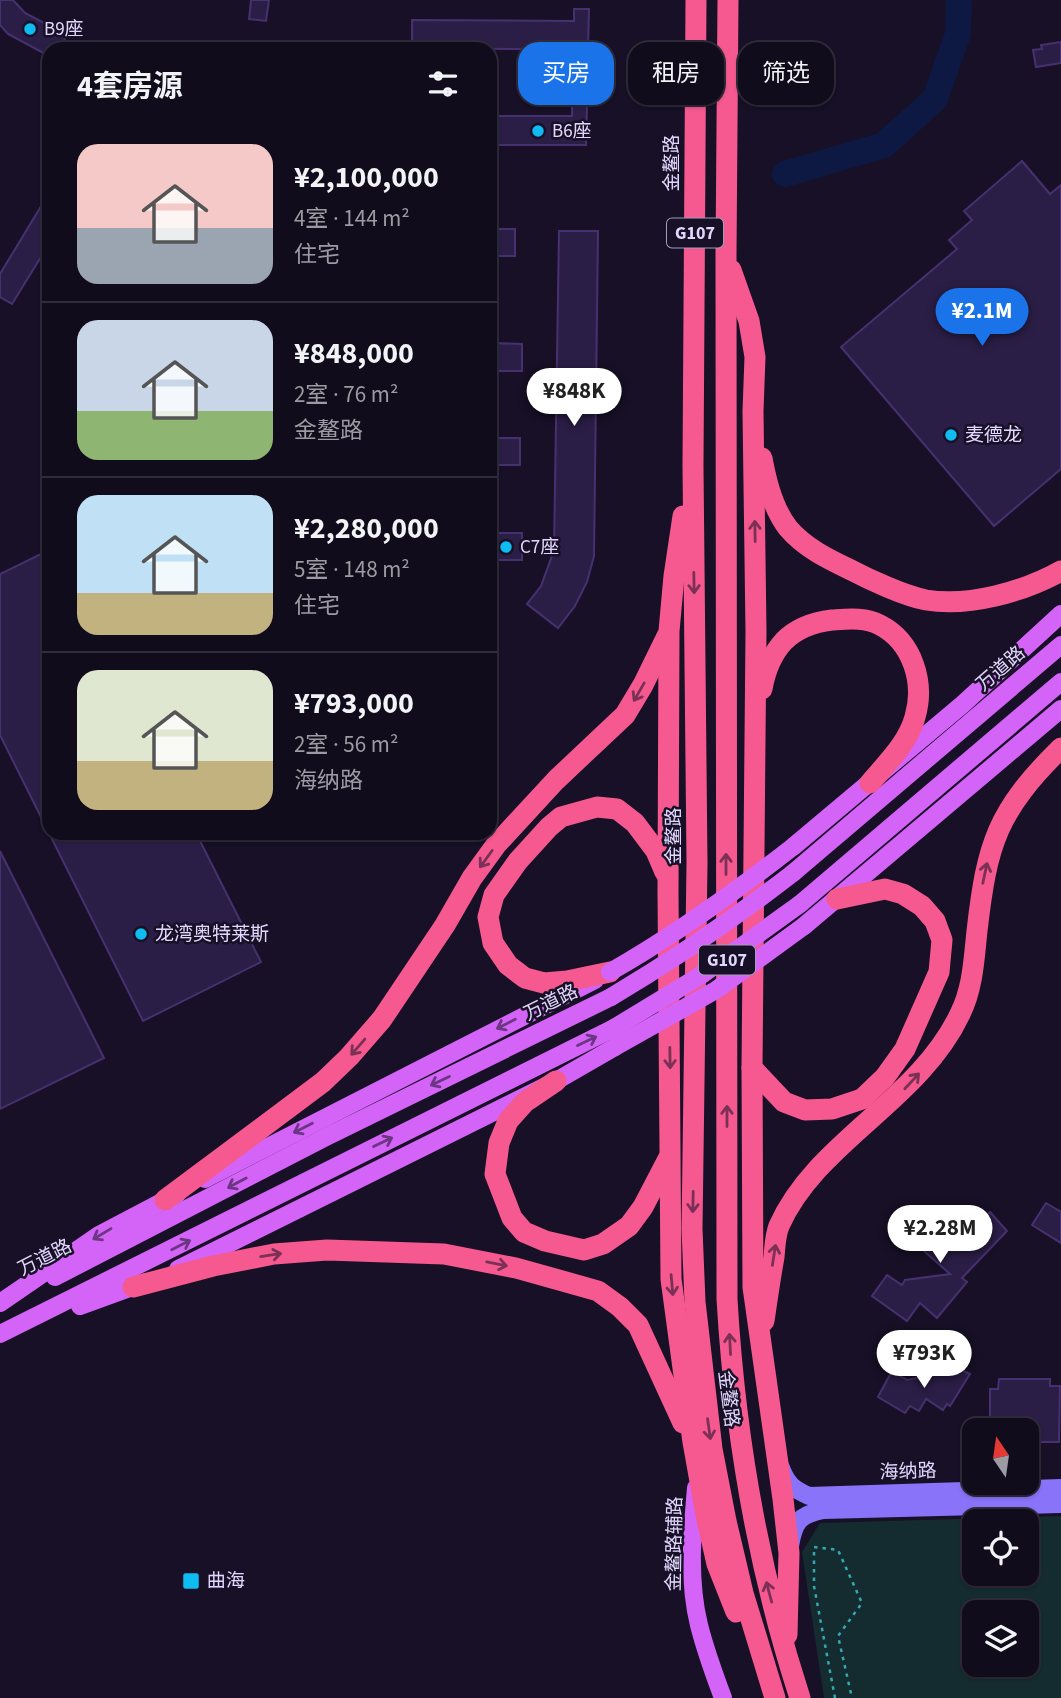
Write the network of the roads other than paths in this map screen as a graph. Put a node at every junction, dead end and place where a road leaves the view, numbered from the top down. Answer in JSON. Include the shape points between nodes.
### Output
{"nodes":[{"id":1,"x":696,"y":0,"type":"edge"},
{"id":2,"x":727,"y":0,"type":"edge"},
{"id":3,"x":726,"y":256,"type":"junction"},
{"id":4,"x":753,"y":411,"type":"junction"},
{"id":5,"x":693,"y":466,"type":"junction"},
{"id":6,"x":1061,"y":571,"type":"edge"},
{"id":7,"x":1061,"y":614,"type":"edge"},
{"id":8,"x":669,"y":631,"type":"junction"},
{"id":9,"x":1061,"y":645,"type":"edge"},
{"id":10,"x":1061,"y":682,"type":"edge"},
{"id":11,"x":1061,"y":709,"type":"edge"},
{"id":12,"x":754,"y":722,"type":"junction"},
{"id":13,"x":1061,"y":748,"type":"edge"},
{"id":14,"x":870,"y":783,"type":"junction"},
{"id":15,"x":668,"y":891,"type":"junction"},
{"id":16,"x":837,"y":899,"type":"junction"},
{"id":17,"x":610,"y":972,"type":"junction"},
{"id":18,"x":752,"y":1068,"type":"junction"},
{"id":19,"x":556,"y":1081,"type":"junction"},
{"id":20,"x":671,"y":1154,"type":"junction"},
{"id":21,"x":165,"y":1200,"type":"junction"},
{"id":22,"x":133,"y":1287,"type":"junction"},
{"id":23,"x":0,"y":1304,"type":"edge"},
{"id":24,"x":5,"y":1332,"type":"edge"},
{"id":25,"x":760,"y":1347,"type":"junction"},
{"id":26,"x":693,"y":1442,"type":"junction"},
{"id":27,"x":777,"y":1458,"type":"junction"},
{"id":28,"x":698,"y":1470,"type":"junction"},
{"id":29,"x":1061,"y":1488,"type":"edge"},
{"id":30,"x":1061,"y":1504,"type":"edge"},
{"id":31,"x":789,"y":1553,"type":"junction"},
{"id":32,"x":787,"y":1658,"type":"junction"},
{"id":33,"x":764,"y":1664,"type":"junction"},
{"id":34,"x":723,"y":1698,"type":"edge"},
{"id":35,"x":775,"y":1698,"type":"edge"},
{"id":36,"x":800,"y":1698,"type":"edge"}],
"edges":[{"from":1,"to":5,"type":"highway","name":"金鳌路","number":"G107"},
{"from":2,"to":3,"type":"highway","name":"金鳌路","number":"G107"},
{"from":3,"to":4,"type":"highway","via":[[749,321],[755,357]]},
{"from":32,"to":3,"type":"highway","name":"金鳌路","number":"G107","one_way":true,"via":[[748,1493],[727,1299]]},
{"from":4,"to":6,"type":"highway","via":[[765,475],[776,504],[788,528],[816,553],[924,600],[990,596]]},
{"from":12,"to":4,"type":"highway","one_way":true},
{"from":5,"to":8,"type":"highway"},
{"from":5,"to":33,"type":"highway","name":"金鳌路","number":"G107","one_way":true,"via":[[695,1302],[717,1473]]},
{"from":7,"to":14,"type":"main road"},
{"from":8,"to":15,"type":"highway"},
{"from":8,"to":21,"type":"highway","one_way":true,"via":[[625,715],[496,845],[382,1019],[349,1057],[323,1082]]},
{"from":9,"to":23,"type":"main road","name":"万道路","one_way":true,"bridge":true,"via":[[793,873],[672,960],[611,997]]},
{"from":24,"to":10,"type":"main road","one_way":true,"bridge":true,"via":[[614,1028],[704,974],[800,904]]},
{"from":11,"to":16,"type":"main road"},
{"from":12,"to":14,"type":"highway","via":[[766,670],[785,641],[808,625],[830,620],[858,618],[879,624],[910,655],[920,695],[909,733]]},
{"from":12,"to":18,"type":"highway"},
{"from":25,"to":13,"type":"highway","one_way":true,"via":[[778,1229],[796,1194],[938,1053],[961,1013],[972,977],[984,875],[993,840],[1012,803]]},
{"from":14,"to":17,"type":"main road","bridge":true,"via":[[711,909]]},
{"from":15,"to":17,"type":"highway","via":[[656,851],[635,823],[617,810],[597,807],[561,817],[518,861],[494,895],[488,917],[494,943],[508,965],[525,978],[544,983]]},
{"from":15,"to":20,"type":"highway","one_way":true},
{"from":16,"to":18,"type":"highway","via":[[885,889],[922,905],[934,921],[942,940],[939,972],[905,1049],[862,1099],[832,1109],[805,1110],[784,1102]]},
{"from":16,"to":19,"type":"main road","bridge":true,"via":[[716,990]]},
{"from":17,"to":21,"type":"main road","one_way":true},
{"from":18,"to":25,"type":"highway","via":[[753,1287]]},
{"from":19,"to":20,"type":"highway","via":[[525,1102],[508,1121],[499,1143],[495,1174],[512,1218],[524,1232],[584,1250],[603,1244],[629,1226]]},
{"from":19,"to":22,"type":"main road"},
{"from":20,"to":26,"type":"highway","one_way":true,"via":[[671,1279]]},
{"from":21,"to":23,"type":"main road","one_way":true,"via":[[99,1235]]},
{"from":22,"to":24,"type":"main road"},
{"from":22,"to":26,"type":"highway","one_way":true,"via":[[274,1254],[327,1250],[444,1254],[567,1281],[598,1291],[638,1325]]},
{"from":25,"to":27,"type":"highway"},
{"from":26,"to":28,"type":"highway"},
{"from":27,"to":29,"type":"street","name":"海纳路","via":[[787,1483],[809,1496]]},
{"from":27,"to":31,"type":"highway"},
{"from":28,"to":33,"type":"highway","via":[[717,1564],[737,1615]]},
{"from":28,"to":34,"type":"main road","name":"金鳌路辅路","via":[[692,1531],[694,1593]]},
{"from":30,"to":31,"type":"street","name":"海纳路","via":[[823,1510],[807,1513],[793,1528]]},
{"from":31,"to":32,"type":"highway"},
{"from":32,"to":36,"type":"highway","number":"G107"},
{"from":33,"to":35,"type":"highway","number":"G107"}]}
